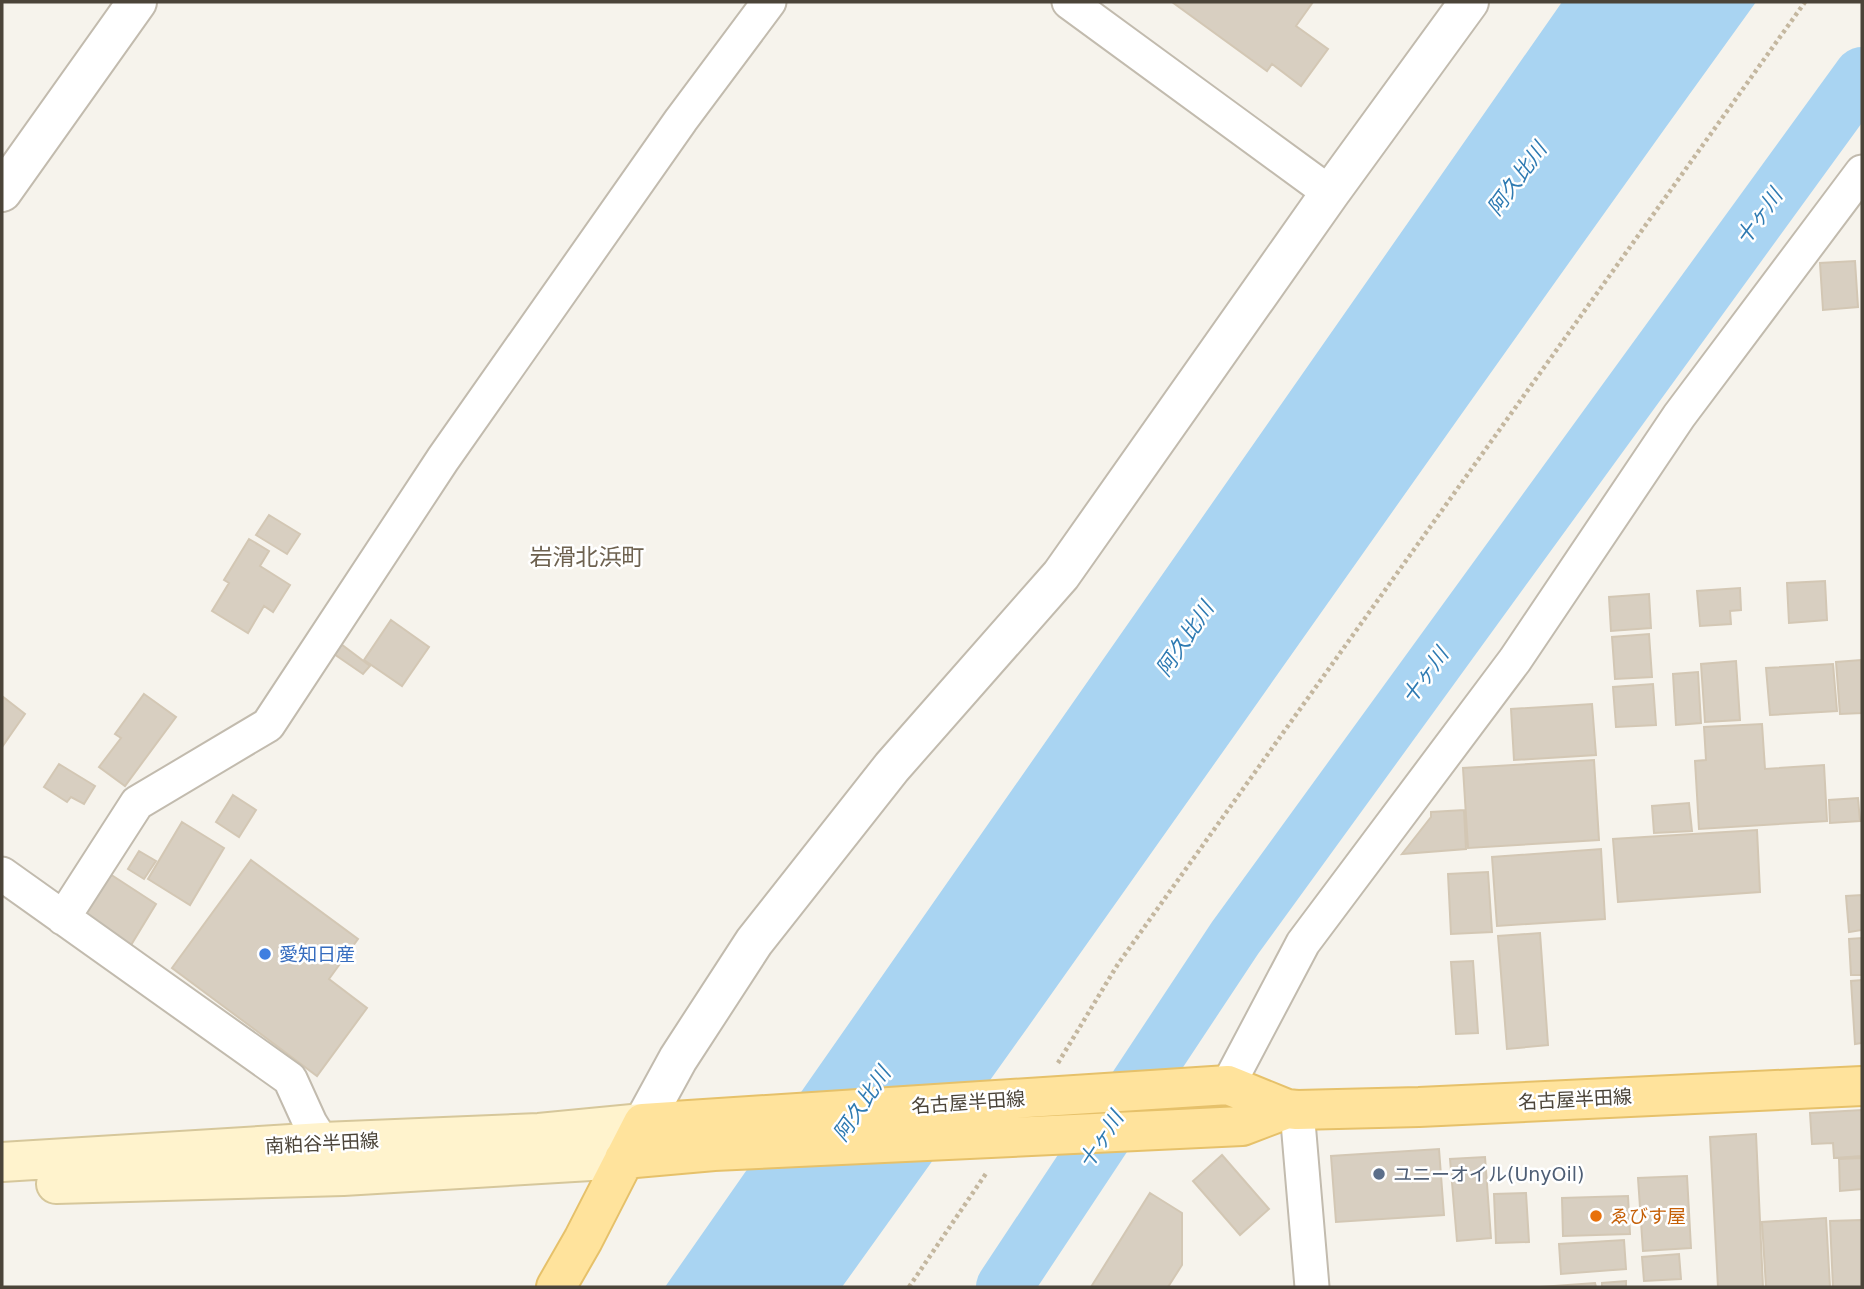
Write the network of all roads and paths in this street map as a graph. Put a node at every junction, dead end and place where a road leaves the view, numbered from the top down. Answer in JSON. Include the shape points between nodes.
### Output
{"nodes":[{"id":1,"x":137,"y":2,"type":"edge"},
{"id":2,"x":769,"y":2,"type":"edge"},
{"id":3,"x":1069,"y":2,"type":"edge"},
{"id":4,"x":1469,"y":2,"type":"edge"},
{"id":5,"x":1804,"y":2,"type":"edge"},
{"id":6,"x":1862,"y":172,"type":"edge"},
{"id":7,"x":2,"y":192,"type":"edge"},
{"id":8,"x":1330,"y":193,"type":"junction"},
{"id":9,"x":2,"y":874,"type":"edge"},
{"id":10,"x":63,"y":918,"type":"junction"},
{"id":11,"x":1056,"y":1072,"type":"dead end"},
{"id":12,"x":1228,"y":1085,"type":"junction"},
{"id":13,"x":1862,"y":1086,"type":"edge"},
{"id":14,"x":1292,"y":1109,"type":"junction"},
{"id":15,"x":643,"y":1123,"type":"junction"},
{"id":16,"x":1003,"y":1137,"type":"junction"},
{"id":17,"x":323,"y":1142,"type":"junction"},
{"id":18,"x":624,"y":1159,"type":"junction"},
{"id":19,"x":2,"y":1162,"type":"edge"},
{"id":20,"x":343,"y":1176,"type":"junction"},
{"id":21,"x":2,"y":1186,"type":"edge"},
{"id":22,"x":556,"y":1287,"type":"edge"},
{"id":23,"x":909,"y":1287,"type":"edge"},
{"id":24,"x":1312,"y":1287,"type":"edge"}],
"edges":[{"from":1,"to":7,"type":"street"},
{"from":2,"to":10,"type":"street","via":[[443,459],[268,725],[137,803]]},
{"from":3,"to":8,"type":"street"},
{"from":4,"to":8,"type":"street"},
{"from":5,"to":11,"type":"path","via":[[1118,964]]},
{"from":6,"to":12,"type":"street","via":[[1679,416],[1515,660],[1303,943]]},
{"from":8,"to":15,"type":"street","via":[[1061,575],[892,767],[754,942],[678,1059]]},
{"from":9,"to":10,"type":"street"},
{"from":10,"to":17,"type":"street","via":[[290,1079]]},
{"from":12,"to":14,"type":"main road","name":"名古屋半田線"},
{"from":12,"to":15,"type":"main road","name":"名古屋半田線"},
{"from":13,"to":14,"type":"main road","name":"名古屋半田線"},
{"from":14,"to":16,"type":"main road","name":"名古屋半田線","via":[[1242,1126]]},
{"from":14,"to":24,"type":"street"},
{"from":15,"to":17,"type":"main road","name":"南粕谷半田線","via":[[539,1133]]},
{"from":15,"to":18,"type":"main road"},
{"from":16,"to":18,"type":"main road","name":"名古屋半田線"},
{"from":16,"to":23,"type":"path","via":[[995,1159]]},
{"from":17,"to":19,"type":"main road","name":"南粕谷半田線"},
{"from":17,"to":20,"type":"street"},
{"from":18,"to":20,"type":"main road","name":"南粕谷半田線"},
{"from":18,"to":22,"type":"main road"},
{"from":20,"to":21,"type":"main road","name":"南粕谷半田線"}]}
